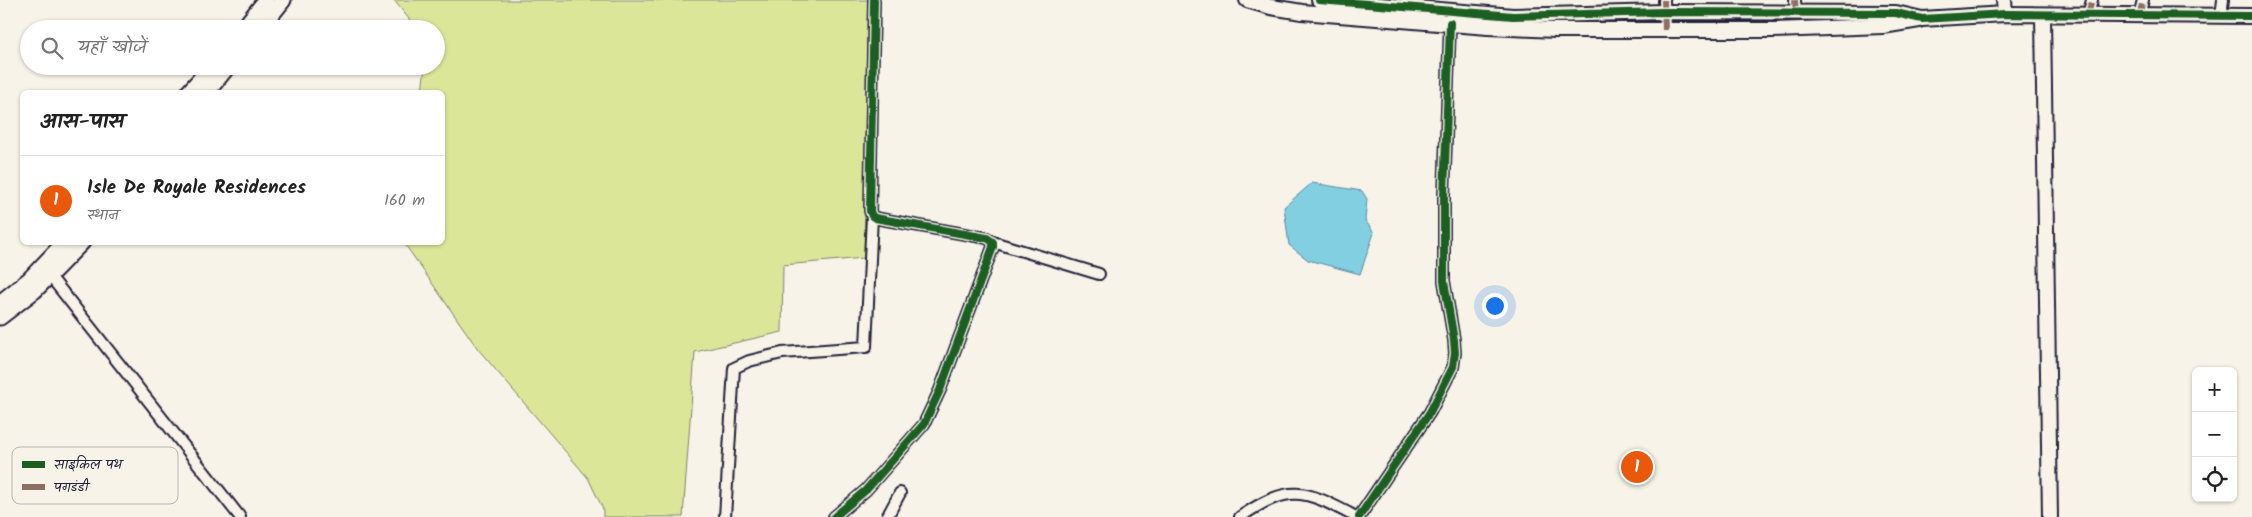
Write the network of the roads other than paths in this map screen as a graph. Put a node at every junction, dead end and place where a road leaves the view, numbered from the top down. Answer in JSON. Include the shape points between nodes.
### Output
{"nodes":[{"id":1,"x":266,"y":0,"type":"edge"},
{"id":2,"x":283,"y":0,"type":"edge"},
{"id":3,"x":874,"y":0,"type":"edge"},
{"id":4,"x":1247,"y":0,"type":"edge"},
{"id":5,"x":1319,"y":0,"type":"edge"},
{"id":6,"x":2004,"y":0,"type":"edge"},
{"id":7,"x":2092,"y":0,"type":"edge"},
{"id":8,"x":2142,"y":0,"type":"edge"},
{"id":9,"x":2223,"y":0,"type":"edge"},
{"id":10,"x":1437,"y":5,"type":"edge"},
{"id":11,"x":1664,"y":6,"type":"edge"},
{"id":12,"x":1796,"y":7,"type":"edge"},
{"id":13,"x":1409,"y":14,"type":"junction"},
{"id":14,"x":2005,"y":14,"type":"junction"},
{"id":15,"x":2088,"y":15,"type":"junction"},
{"id":16,"x":2043,"y":16,"type":"junction"},
{"id":17,"x":2138,"y":16,"type":"junction"},
{"id":18,"x":2221,"y":16,"type":"junction"},
{"id":19,"x":2252,"y":16,"type":"edge"},
{"id":20,"x":1922,"y":19,"type":"junction"},
{"id":21,"x":250,"y":20,"type":"edge"},
{"id":22,"x":267,"y":20,"type":"edge"},
{"id":23,"x":1450,"y":23,"type":"junction"},
{"id":24,"x":1665,"y":31,"type":"junction"},
{"id":25,"x":204,"y":75,"type":"edge"},
{"id":26,"x":221,"y":75,"type":"edge"},
{"id":27,"x":191,"y":90,"type":"edge"},
{"id":28,"x":209,"y":90,"type":"edge"},
{"id":29,"x":872,"y":216,"type":"junction"},
{"id":30,"x":993,"y":242,"type":"junction"},
{"id":31,"x":62,"y":245,"type":"edge"},
{"id":32,"x":79,"y":245,"type":"edge"},
{"id":33,"x":1100,"y":274,"type":"dead end"},
{"id":34,"x":50,"y":276,"type":"junction"},
{"id":35,"x":0,"y":303,"type":"edge"},
{"id":36,"x":0,"y":316,"type":"edge"},
{"id":37,"x":900,"y":493,"type":"dead end"},
{"id":38,"x":240,"y":517,"type":"edge"},
{"id":39,"x":725,"y":517,"type":"edge"},
{"id":40,"x":834,"y":517,"type":"edge"},
{"id":41,"x":887,"y":517,"type":"edge"},
{"id":42,"x":1240,"y":517,"type":"edge"},
{"id":43,"x":1358,"y":517,"type":"edge"},
{"id":44,"x":2050,"y":517,"type":"edge"}],
"edges":[{"from":1,"to":21,"type":"main road"},
{"from":2,"to":22,"type":"main road"},
{"from":3,"to":29,"type":"street"},
{"from":4,"to":13,"type":"street","via":[[1282,9]]},
{"from":5,"to":13,"type":"street"},
{"from":6,"to":14,"type":"street"},
{"from":7,"to":15,"type":"street"},
{"from":8,"to":17,"type":"street"},
{"from":9,"to":18,"type":"street"},
{"from":10,"to":11,"type":"street","via":[[1513,16]]},
{"from":10,"to":13,"type":"street"},
{"from":11,"to":12,"type":"street"},
{"from":11,"to":24,"type":"street"},
{"from":12,"to":20,"type":"street","via":[[1896,13]]},
{"from":13,"to":23,"type":"street"},
{"from":14,"to":16,"type":"street"},
{"from":14,"to":20,"type":"street"},
{"from":15,"to":16,"type":"street"},
{"from":15,"to":17,"type":"street"},
{"from":16,"to":44,"type":"street"},
{"from":17,"to":18,"type":"street"},
{"from":18,"to":19,"type":"street"},
{"from":20,"to":24,"type":"street","via":[[1873,26]]},
{"from":23,"to":24,"type":"street","via":[[1518,29]]},
{"from":23,"to":43,"type":"street","via":[[1444,281],[1454,340],[1453,367],[1430,412]]},
{"from":25,"to":27,"type":"main road"},
{"from":26,"to":28,"type":"main road"},
{"from":29,"to":30,"type":"street","via":[[987,238]]},
{"from":29,"to":39,"type":"street","via":[[866,347],[782,353],[748,361],[734,368]]},
{"from":30,"to":33,"type":"street"},
{"from":30,"to":40,"type":"street","via":[[940,390],[924,424],[866,490]]},
{"from":31,"to":35,"type":"main road","via":[[29,280]]},
{"from":32,"to":34,"type":"main road"},
{"from":34,"to":36,"type":"main road"},
{"from":34,"to":38,"type":"street"},
{"from":37,"to":41,"type":"street"},
{"from":42,"to":43,"type":"street","via":[[1272,498],[1298,492]]}]}
